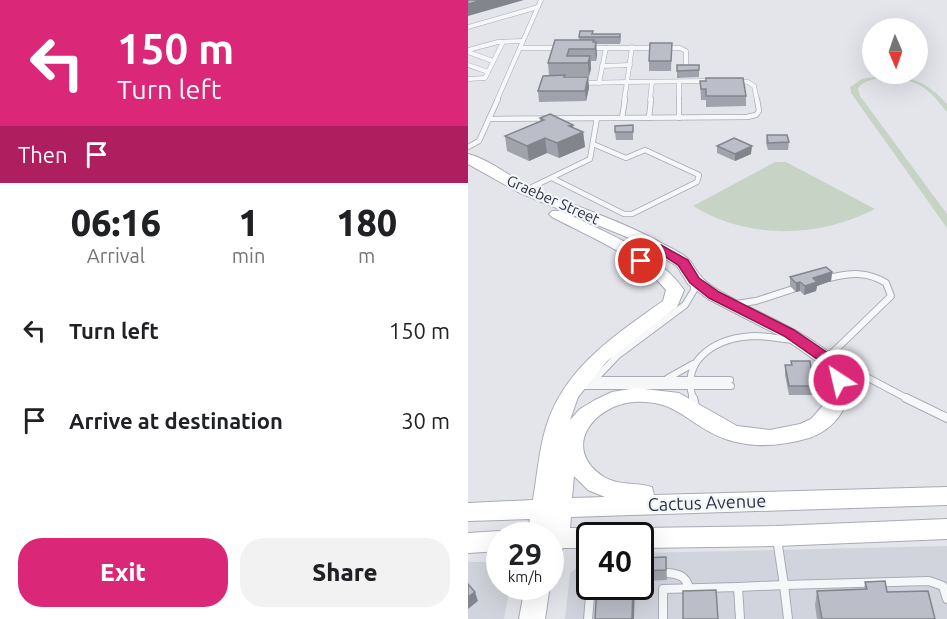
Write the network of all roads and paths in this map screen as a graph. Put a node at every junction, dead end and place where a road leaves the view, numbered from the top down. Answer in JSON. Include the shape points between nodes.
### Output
{"nodes":[{"id":1,"x":541,"y":0,"type":"edge"},
{"id":2,"x":538,"y":7,"type":"junction"},
{"id":3,"x":468,"y":27,"type":"edge"},
{"id":4,"x":523,"y":41,"type":"junction"},
{"id":5,"x":503,"y":42,"type":"junction"},
{"id":6,"x":632,"y":47,"type":"junction"},
{"id":7,"x":520,"y":48,"type":"junction"},
{"id":8,"x":563,"y":48,"type":"edge"},
{"id":9,"x":585,"y":48,"type":"edge"},
{"id":10,"x":606,"y":48,"type":"junction"},
{"id":11,"x":468,"y":51,"type":"edge"},
{"id":12,"x":493,"y":61,"type":"junction"},
{"id":13,"x":468,"y":65,"type":"edge"},
{"id":14,"x":630,"y":65,"type":"junction"},
{"id":15,"x":602,"y":66,"type":"junction"},
{"id":16,"x":686,"y":69,"type":"edge"},
{"id":17,"x":488,"y":72,"type":"junction"},
{"id":18,"x":468,"y":79,"type":"edge"},
{"id":19,"x":709,"y":81,"type":"edge"},
{"id":20,"x":729,"y":81,"type":"edge"},
{"id":21,"x":599,"y":82,"type":"junction"},
{"id":22,"x":627,"y":82,"type":"junction"},
{"id":23,"x":652,"y":82,"type":"junction"},
{"id":24,"x":679,"y":82,"type":"junction"},
{"id":25,"x":576,"y":83,"type":"edge"},
{"id":26,"x":597,"y":118,"type":"junction"},
{"id":27,"x":622,"y":118,"type":"junction"},
{"id":28,"x":649,"y":118,"type":"junction"},
{"id":29,"x":679,"y":118,"type":"junction"},
{"id":30,"x":489,"y":119,"type":"junction"},
{"id":31,"x":593,"y":144,"type":"junction"},
{"id":32,"x":468,"y":147,"type":"edge"},
{"id":33,"x":468,"y":158,"type":"edge"},
{"id":34,"x":468,"y":166,"type":"edge"},
{"id":35,"x":552,"y":177,"type":"junction"},
{"id":36,"x":525,"y":190,"type":"junction"},
{"id":37,"x":666,"y":252,"type":"junction"},
{"id":38,"x":647,"y":265,"type":"junction"},
{"id":39,"x":829,"y":278,"type":"edge"},
{"id":40,"x":694,"y":280,"type":"junction"},
{"id":41,"x":793,"y":289,"type":"edge"},
{"id":42,"x":732,"y":304,"type":"junction"},
{"id":43,"x":796,"y":340,"type":"junction"},
{"id":44,"x":826,"y":359,"type":"junction"},
{"id":45,"x":693,"y":364,"type":"junction"},
{"id":46,"x":584,"y":382,"type":"junction"},
{"id":47,"x":662,"y":383,"type":"junction"},
{"id":48,"x":691,"y":383,"type":"junction"},
{"id":49,"x":731,"y":383,"type":"dead end"},
{"id":50,"x":628,"y":396,"type":"junction"},
{"id":51,"x":698,"y":413,"type":"junction"},
{"id":52,"x":947,"y":418,"type":"edge"},
{"id":53,"x":571,"y":443,"type":"junction"},
{"id":54,"x":947,"y":496,"type":"edge"},
{"id":55,"x":735,"y":501,"type":"junction"},
{"id":56,"x":551,"y":508,"type":"junction"},
{"id":57,"x":468,"y":512,"type":"edge"},
{"id":58,"x":550,"y":522,"type":"edge"},
{"id":59,"x":947,"y":529,"type":"edge"},
{"id":60,"x":776,"y":536,"type":"junction"},
{"id":61,"x":654,"y":538,"type":"edge"},
{"id":62,"x":486,"y":542,"type":"edge"},
{"id":63,"x":468,"y":543,"type":"edge"},
{"id":64,"x":667,"y":573,"type":"edge"},
{"id":65,"x":784,"y":585,"type":"junction"},
{"id":66,"x":738,"y":587,"type":"junction"},
{"id":67,"x":689,"y":588,"type":"junction"},
{"id":68,"x":947,"y":599,"type":"edge"},
{"id":69,"x":535,"y":600,"type":"edge"},
{"id":70,"x":590,"y":600,"type":"edge"},
{"id":71,"x":532,"y":619,"type":"edge"},
{"id":72,"x":588,"y":619,"type":"edge"},
{"id":73,"x":663,"y":619,"type":"edge"},
{"id":74,"x":740,"y":619,"type":"edge"},
{"id":75,"x":788,"y":619,"type":"edge"}],
"edges":[{"from":1,"to":2,"type":"lane"},
{"from":2,"to":3,"type":"lane"},
{"from":2,"to":4,"type":"lane"},
{"from":4,"to":5,"type":"lane"},
{"from":4,"to":7,"type":"lane"},
{"from":5,"to":11,"type":"lane"},
{"from":5,"to":12,"type":"lane"},
{"from":6,"to":10,"type":"lane"},
{"from":6,"to":14,"type":"lane"},
{"from":6,"to":16,"type":"lane","via":[[680,48],[686,51]]},
{"from":7,"to":8,"type":"lane"},
{"from":7,"to":30,"type":"lane"},
{"from":9,"to":10,"type":"lane"},
{"from":10,"to":15,"type":"lane"},
{"from":11,"to":12,"type":"lane"},
{"from":12,"to":17,"type":"lane"},
{"from":13,"to":17,"type":"lane"},
{"from":14,"to":15,"type":"lane"},
{"from":14,"to":22,"type":"lane"},
{"from":15,"to":21,"type":"lane"},
{"from":17,"to":18,"type":"lane","via":[[482,79]]},
{"from":19,"to":24,"type":"lane"},
{"from":20,"to":29,"type":"lane","via":[[754,86],[759,111],[756,115]]},
{"from":21,"to":22,"type":"lane"},
{"from":21,"to":25,"type":"lane"},
{"from":22,"to":23,"type":"lane"},
{"from":22,"to":27,"type":"lane"},
{"from":23,"to":24,"type":"lane"},
{"from":23,"to":28,"type":"lane"},
{"from":24,"to":29,"type":"lane"},
{"from":26,"to":27,"type":"lane"},
{"from":26,"to":30,"type":"lane"},
{"from":26,"to":31,"type":"lane"},
{"from":27,"to":28,"type":"lane"},
{"from":28,"to":29,"type":"lane"},
{"from":30,"to":32,"type":"lane","via":[[479,141]]},
{"from":31,"to":35,"type":"lane","via":[[586,163]]},
{"from":31,"to":35,"type":"lane","via":[[626,158],[645,150],[699,175],[698,182],[632,214],[624,214]]},
{"from":33,"to":36,"type":"street","name":"Graeber Street"},
{"from":34,"to":38,"type":"street","name":"Graeber Street"},
{"from":35,"to":36,"type":"lane"},
{"from":36,"to":37,"type":"street","name":"Graeber Street","via":[[640,237]]},
{"from":37,"to":38,"type":"lane"},
{"from":37,"to":40,"type":"street","name":"Graeber Street","via":[[683,263]]},
{"from":38,"to":46,"type":"street","name":"Graeber Street","via":[[675,290],[671,303],[615,344]]},
{"from":39,"to":44,"type":"lane","via":[[850,273],[870,275],[886,283],[891,296]]},
{"from":40,"to":42,"type":"street","name":"Graeber Street"},
{"from":40,"to":46,"type":"lane","via":[[694,290],[685,305]]},
{"from":41,"to":42,"type":"lane"},
{"from":42,"to":43,"type":"street","name":"Graeber Street"},
{"from":43,"to":44,"type":"street"},
{"from":43,"to":45,"type":"lane","via":[[754,336],[728,340],[705,352]]},
{"from":44,"to":51,"type":"street","via":[[839,380],[836,402],[831,412],[805,431],[770,438],[750,437],[716,426]]},
{"from":44,"to":52,"type":"lane","via":[[852,368]]},
{"from":45,"to":47,"type":"lane"},
{"from":45,"to":48,"type":"lane"},
{"from":46,"to":47,"type":"lane"},
{"from":46,"to":47,"type":"lane"},
{"from":46,"to":56,"type":"street","via":[[560,414],[556,428]]},
{"from":47,"to":48,"type":"lane"},
{"from":47,"to":50,"type":"street"},
{"from":48,"to":49,"type":"lane"},
{"from":48,"to":51,"type":"lane","via":[[691,398]]},
{"from":50,"to":51,"type":"street","via":[[672,398]]},
{"from":50,"to":53,"type":"street","via":[[587,414],[575,428]]},
{"from":53,"to":55,"type":"street","via":[[578,467],[609,490]]},
{"from":53,"to":56,"type":"street"},
{"from":54,"to":55,"type":"street","name":"Cactus Avenue"},
{"from":55,"to":56,"type":"street","name":"Cactus Avenue"},
{"from":56,"to":57,"type":"street","name":"Cactus Avenue"},
{"from":56,"to":58,"type":"street"},
{"from":59,"to":60,"type":"street","name":"Cactus Avenue"},
{"from":60,"to":61,"type":"street","name":"Cactus Avenue"},
{"from":60,"to":65,"type":"lane"},
{"from":62,"to":63,"type":"street"},
{"from":64,"to":67,"type":"lane","via":[[679,574],[687,580]]},
{"from":65,"to":66,"type":"lane"},
{"from":65,"to":68,"type":"lane","via":[[929,581],[943,586]]},
{"from":65,"to":75,"type":"lane"},
{"from":66,"to":67,"type":"lane"},
{"from":66,"to":74,"type":"lane"},
{"from":67,"to":73,"type":"lane","via":[[663,589]]},
{"from":69,"to":71,"type":"street"},
{"from":70,"to":72,"type":"lane"}]}
